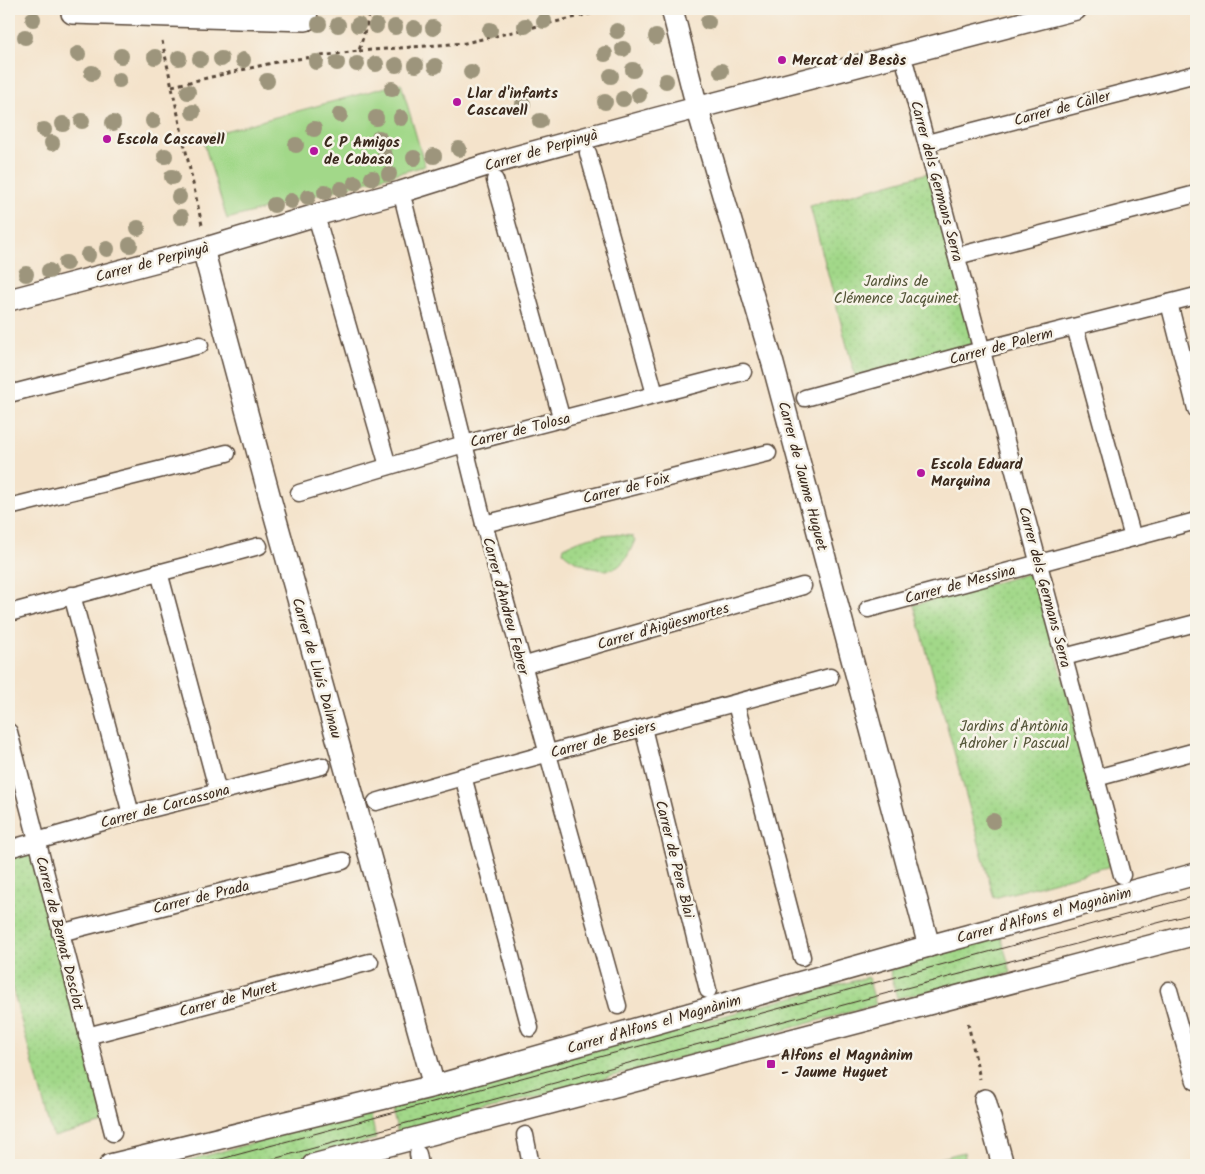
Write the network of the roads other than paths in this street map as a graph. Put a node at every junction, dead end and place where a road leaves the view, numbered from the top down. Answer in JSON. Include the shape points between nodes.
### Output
{"nodes":[{"id":1,"x":672,"y":9,"type":"edge"},
{"id":2,"x":1076,"y":9,"type":"edge"},
{"id":3,"x":72,"y":11,"type":"edge"},
{"id":4,"x":307,"y":15,"type":"edge"},
{"id":5,"x":906,"y":67,"type":"dead end"},
{"id":6,"x":1196,"y":74,"type":"edge"},
{"id":7,"x":697,"y":107,"type":"junction"},
{"id":8,"x":927,"y":143,"type":"junction"},
{"id":9,"x":588,"y":153,"type":"dead end"},
{"id":10,"x":495,"y":180,"type":"dead end"},
{"id":11,"x":1196,"y":194,"type":"edge"},
{"id":12,"x":404,"y":203,"type":"dead end"},
{"id":13,"x":319,"y":226,"type":"dead end"},
{"id":14,"x":203,"y":240,"type":"junction"},
{"id":15,"x":957,"y":256,"type":"junction"},
{"id":16,"x":1196,"y":296,"type":"edge"},
{"id":17,"x":9,"y":300,"type":"edge"},
{"id":18,"x":1169,"y":303,"type":"junction"},
{"id":19,"x":1075,"y":327,"type":"junction"},
{"id":20,"x":200,"y":345,"type":"dead end"},
{"id":21,"x":982,"y":350,"type":"junction"},
{"id":22,"x":743,"y":372,"type":"dead end"},
{"id":23,"x":9,"y":394,"type":"edge"},
{"id":24,"x":655,"y":394,"type":"junction"},
{"id":25,"x":806,"y":398,"type":"dead end"},
{"id":26,"x":1196,"y":409,"type":"edge"},
{"id":27,"x":562,"y":420,"type":"junction"},
{"id":28,"x":464,"y":444,"type":"junction"},
{"id":29,"x":768,"y":452,"type":"dead end"},
{"id":30,"x":228,"y":453,"type":"dead end"},
{"id":31,"x":388,"y":466,"type":"junction"},
{"id":32,"x":299,"y":493,"type":"dead end"},
{"id":33,"x":9,"y":507,"type":"edge"},
{"id":34,"x":1196,"y":521,"type":"edge"},
{"id":35,"x":484,"y":524,"type":"junction"},
{"id":36,"x":1133,"y":538,"type":"junction"},
{"id":37,"x":259,"y":546,"type":"dead end"},
{"id":38,"x":1039,"y":562,"type":"junction"},
{"id":39,"x":159,"y":572,"type":"junction"},
{"id":40,"x":803,"y":586,"type":"dead end"},
{"id":41,"x":72,"y":595,"type":"junction"},
{"id":42,"x":868,"y":609,"type":"dead end"},
{"id":43,"x":9,"y":613,"type":"edge"},
{"id":44,"x":1196,"y":623,"type":"edge"},
{"id":45,"x":1064,"y":657,"type":"junction"},
{"id":46,"x":522,"y":666,"type":"junction"},
{"id":47,"x":830,"y":678,"type":"dead end"},
{"id":48,"x":736,"y":704,"type":"junction"},
{"id":49,"x":643,"y":728,"type":"junction"},
{"id":50,"x":9,"y":732,"type":"edge"},
{"id":51,"x":1196,"y":751,"type":"edge"},
{"id":52,"x":549,"y":754,"type":"junction"},
{"id":53,"x":322,"y":766,"type":"dead end"},
{"id":54,"x":463,"y":776,"type":"junction"},
{"id":55,"x":1096,"y":778,"type":"junction"},
{"id":56,"x":218,"y":792,"type":"junction"},
{"id":57,"x":376,"y":802,"type":"dead end"},
{"id":58,"x":132,"y":814,"type":"junction"},
{"id":59,"x":37,"y":841,"type":"junction"},
{"id":60,"x":9,"y":849,"type":"edge"},
{"id":61,"x":343,"y":861,"type":"dead end"},
{"id":62,"x":1196,"y":874,"type":"edge"},
{"id":63,"x":1122,"y":875,"type":"dead end"},
{"id":64,"x":60,"y":932,"type":"junction"},
{"id":65,"x":1196,"y":934,"type":"edge"},
{"id":66,"x":929,"y":946,"type":"junction"},
{"id":67,"x":802,"y":958,"type":"dead end"},
{"id":68,"x":370,"y":962,"type":"dead end"},
{"id":69,"x":708,"y":990,"type":"dead end"},
{"id":70,"x":1169,"y":990,"type":"dead end"},
{"id":71,"x":618,"y":1006,"type":"dead end"},
{"id":72,"x":530,"y":1028,"type":"dead end"},
{"id":73,"x":87,"y":1036,"type":"junction"},
{"id":74,"x":1195,"y":1081,"type":"edge"},
{"id":75,"x":434,"y":1086,"type":"junction"},
{"id":76,"x":985,"y":1100,"type":"road end"},
{"id":77,"x":113,"y":1134,"type":"dead end"},
{"id":78,"x":525,"y":1136,"type":"dead end"},
{"id":79,"x":110,"y":1165,"type":"edge"},
{"id":80,"x":312,"y":1165,"type":"edge"},
{"id":81,"x":531,"y":1165,"type":"edge"},
{"id":82,"x":1003,"y":1165,"type":"edge"}],
"edges":[{"from":1,"to":7,"type":"street","name":"Carrer de Jaume Huguet"},
{"from":2,"to":7,"type":"street","name":"Carrer de Perpinyà"},
{"from":3,"to":4,"type":"street"},
{"from":5,"to":8,"type":"street","name":"Carrer dels Germans Serra"},
{"from":6,"to":8,"type":"street","name":"Carrer de Càller"},
{"from":7,"to":14,"type":"street","name":"Carrer de Perpinyà","via":[[316,215]]},
{"from":7,"to":66,"type":"street","name":"Carrer de Jaume Huguet","via":[[774,364]]},
{"from":8,"to":15,"type":"street","name":"Carrer dels Germans Serra"},
{"from":9,"to":24,"type":"street"},
{"from":10,"to":27,"type":"street"},
{"from":11,"to":15,"type":"street"},
{"from":12,"to":28,"type":"street","name":"Carrer d'Andreu Febrer"},
{"from":13,"to":31,"type":"street"},
{"from":14,"to":17,"type":"street","name":"Carrer de Perpinyà"},
{"from":14,"to":75,"type":"street","name":"Carrer de Lluís Dalmau","via":[[273,511]]},
{"from":15,"to":21,"type":"street","name":"Carrer dels Germans Serra"},
{"from":16,"to":18,"type":"street","name":"Carrer de Palerm"},
{"from":18,"to":19,"type":"street","name":"Carrer de Palerm"},
{"from":18,"to":26,"type":"street"},
{"from":19,"to":21,"type":"street","name":"Carrer de Palerm"},
{"from":19,"to":36,"type":"street"},
{"from":20,"to":23,"type":"street"},
{"from":21,"to":25,"type":"street","name":"Carrer de Palerm"},
{"from":21,"to":38,"type":"street","name":"Carrer dels Germans Serra"},
{"from":22,"to":24,"type":"street","name":"Carrer de Tolosa"},
{"from":24,"to":27,"type":"street","name":"Carrer de Tolosa"},
{"from":27,"to":28,"type":"street","name":"Carrer de Tolosa"},
{"from":28,"to":31,"type":"street","name":"Carrer de Tolosa"},
{"from":28,"to":35,"type":"street","name":"Carrer d'Andreu Febrer"},
{"from":29,"to":35,"type":"street","name":"Carrer de Foix"},
{"from":30,"to":33,"type":"street"},
{"from":31,"to":32,"type":"street","name":"Carrer de Tolosa"},
{"from":34,"to":36,"type":"street","name":"Carrer de Messina"},
{"from":35,"to":46,"type":"street","name":"Carrer d'Andreu Febrer"},
{"from":36,"to":38,"type":"street","name":"Carrer de Messina"},
{"from":37,"to":39,"type":"street"},
{"from":38,"to":42,"type":"street","name":"Carrer de Messina"},
{"from":38,"to":45,"type":"street","name":"Carrer dels Germans Serra"},
{"from":39,"to":41,"type":"street"},
{"from":39,"to":56,"type":"street"},
{"from":40,"to":46,"type":"street","name":"Carrer d'Aigüesmortes"},
{"from":41,"to":43,"type":"street"},
{"from":41,"to":58,"type":"street"},
{"from":44,"to":45,"type":"street"},
{"from":45,"to":55,"type":"street","name":"Carrer dels Germans Serra"},
{"from":46,"to":52,"type":"street","name":"Carrer d'Andreu Febrer"},
{"from":47,"to":48,"type":"street","name":"Carrer de Besiers"},
{"from":48,"to":49,"type":"street","name":"Carrer de Besiers"},
{"from":48,"to":67,"type":"street"},
{"from":49,"to":52,"type":"street","name":"Carrer de Besiers"},
{"from":49,"to":69,"type":"street","name":"Carrer de Pere Blai"},
{"from":50,"to":59,"type":"street","name":"Carrer de Bernat Desclot"},
{"from":51,"to":55,"type":"street"},
{"from":52,"to":54,"type":"street","name":"Carrer de Besiers"},
{"from":52,"to":71,"type":"street","name":"Carrer d'Andreu Febrer"},
{"from":53,"to":56,"type":"street","name":"Carrer de Carcassona"},
{"from":54,"to":57,"type":"street","name":"Carrer de Besiers"},
{"from":54,"to":72,"type":"street"},
{"from":55,"to":63,"type":"street","name":"Carrer dels Germans Serra"},
{"from":56,"to":58,"type":"street","name":"Carrer de Carcassona"},
{"from":58,"to":59,"type":"street","name":"Carrer de Carcassona"},
{"from":59,"to":60,"type":"street","name":"Carrer de Carcassona"},
{"from":59,"to":64,"type":"street","name":"Carrer de Bernat Desclot"},
{"from":61,"to":64,"type":"street","name":"Carrer de Prada"},
{"from":62,"to":66,"type":"street","name":"Carrer d'Alfons el Magnànim"},
{"from":64,"to":73,"type":"street","name":"Carrer de Bernat Desclot"},
{"from":65,"to":80,"type":"street"},
{"from":66,"to":75,"type":"street","name":"Carrer d'Alfons el Magnànim"},
{"from":68,"to":73,"type":"street","name":"Carrer de Muret"},
{"from":70,"to":74,"type":"street"},
{"from":73,"to":77,"type":"street","name":"Carrer de Bernat Desclot"},
{"from":75,"to":79,"type":"street","name":"Carrer d'Alfons el Magnànim"},
{"from":76,"to":82,"type":"street"},
{"from":78,"to":81,"type":"street"}]}
